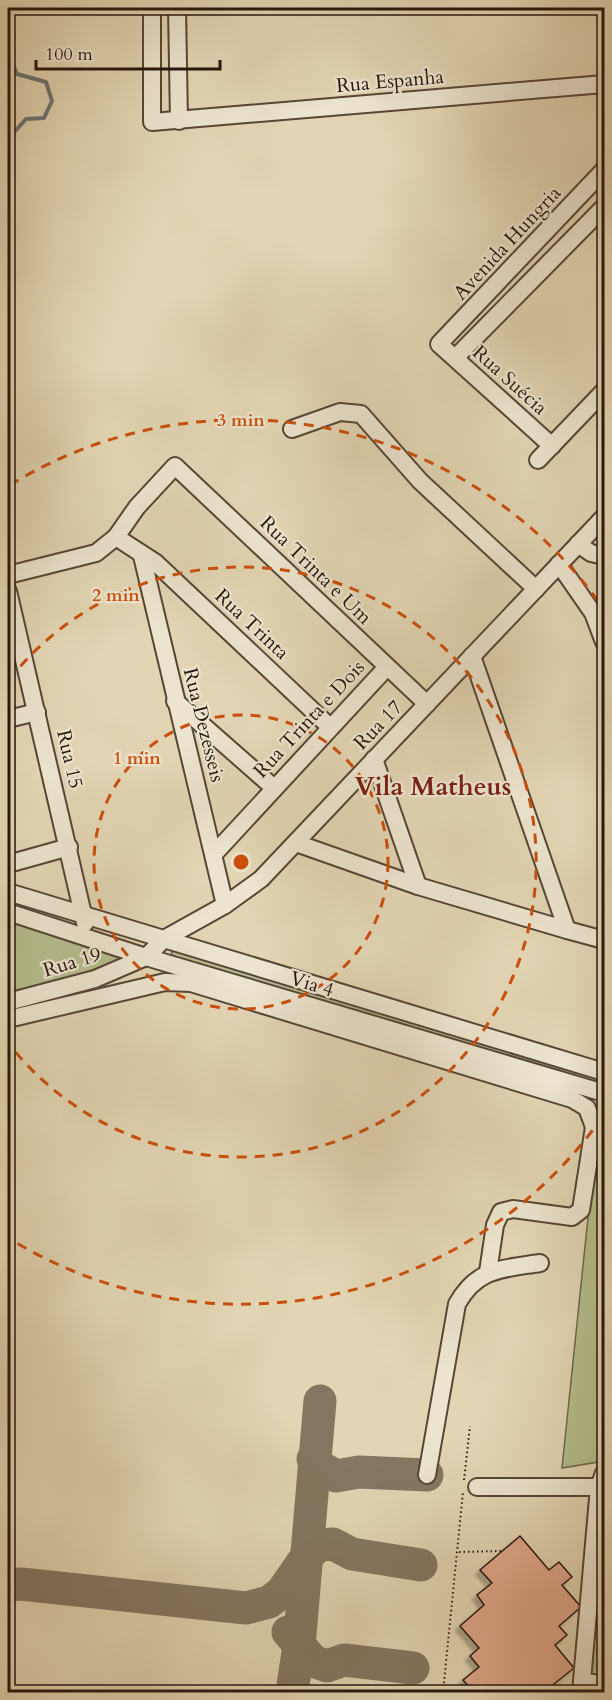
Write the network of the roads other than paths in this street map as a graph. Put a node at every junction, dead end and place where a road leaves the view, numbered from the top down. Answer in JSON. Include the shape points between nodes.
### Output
{"nodes":[{"id":1,"x":152,"y":8,"type":"edge"},
{"id":2,"x":177,"y":8,"type":"edge"},
{"id":3,"x":604,"y":84,"type":"edge"},
{"id":4,"x":179,"y":121,"type":"junction"},
{"id":5,"x":604,"y":170,"type":"edge"},
{"id":6,"x":604,"y":207,"type":"edge"},
{"id":7,"x":439,"y":344,"type":"joint"},
{"id":8,"x":455,"y":358,"type":"junction"},
{"id":9,"x":604,"y":391,"type":"edge"},
{"id":10,"x":292,"y":429,"type":"dead end"},
{"id":11,"x":552,"y":446,"type":"junction"},
{"id":12,"x":538,"y":460,"type":"dead end"},
{"id":13,"x":604,"y":517,"type":"edge"},
{"id":14,"x":116,"y":537,"type":"junction"},
{"id":15,"x":578,"y":544,"type":"junction"},
{"id":16,"x":142,"y":556,"type":"junction"},
{"id":17,"x":604,"y":556,"type":"edge"},
{"id":18,"x":560,"y":564,"type":"junction"},
{"id":19,"x":8,"y":575,"type":"edge"},
{"id":20,"x":536,"y":589,"type":"junction"},
{"id":21,"x":8,"y":591,"type":"edge"},
{"id":22,"x":604,"y":642,"type":"edge"},
{"id":23,"x":472,"y":656,"type":"junction"},
{"id":24,"x":387,"y":667,"type":"junction"},
{"id":25,"x":175,"y":701,"type":"junction"},
{"id":26,"x":427,"y":705,"type":"junction"},
{"id":27,"x":37,"y":712,"type":"junction"},
{"id":28,"x":8,"y":719,"type":"edge"},
{"id":29,"x":330,"y":727,"type":"junction"},
{"id":30,"x":374,"y":759,"type":"junction"},
{"id":31,"x":273,"y":787,"type":"junction"},
{"id":32,"x":296,"y":843,"type":"junction"},
{"id":33,"x":69,"y":848,"type":"junction"},
{"id":34,"x":214,"y":854,"type":"junction"},
{"id":35,"x":8,"y":864,"type":"edge"},
{"id":36,"x":418,"y":886,"type":"junction"},
{"id":37,"x":8,"y":892,"type":"edge"},
{"id":38,"x":225,"y":905,"type":"junction"},
{"id":39,"x":8,"y":912,"type":"edge"},
{"id":40,"x":86,"y":915,"type":"junction"},
{"id":41,"x":567,"y":930,"type":"junction"},
{"id":42,"x":85,"y":936,"type":"junction"},
{"id":43,"x":164,"y":939,"type":"junction"},
{"id":44,"x":604,"y":940,"type":"edge"},
{"id":45,"x":146,"y":957,"type":"junction"},
{"id":46,"x":8,"y":1002,"type":"edge"},
{"id":47,"x":8,"y":1019,"type":"edge"},
{"id":48,"x":604,"y":1072,"type":"edge"},
{"id":49,"x":604,"y":1093,"type":"edge"},
{"id":50,"x":540,"y":1263,"type":"dead end"},
{"id":51,"x":488,"y":1272,"type":"junction"},
{"id":52,"x":427,"y":1475,"type":"dead end"},
{"id":53,"x":602,"y":1480,"type":"edge"},
{"id":54,"x":477,"y":1487,"type":"dead end"},
{"id":55,"x":604,"y":1684,"type":"edge"},
{"id":56,"x":582,"y":1687,"type":"edge"}],
"edges":[{"from":1,"to":4,"type":"street","name":"Rua Espanha","via":[[152,122]]},
{"from":2,"to":4,"type":"street"},
{"from":3,"to":4,"type":"street","name":"Rua Espanha"},
{"from":5,"to":7,"type":"street","name":"Avenida Hungria"},
{"from":6,"to":8,"type":"street"},
{"from":7,"to":8,"type":"street","name":"Rua Suécia"},
{"from":8,"to":11,"type":"street","name":"Rua Suécia"},
{"from":9,"to":11,"type":"street"},
{"from":10,"to":20,"type":"street","via":[[340,412],[362,414],[420,481]]},
{"from":11,"to":12,"type":"street"},
{"from":13,"to":15,"type":"street","name":"Rua 17"},
{"from":14,"to":16,"type":"street"},
{"from":14,"to":19,"type":"street","via":[[96,553]]},
{"from":14,"to":24,"type":"street","name":"Rua Trinta e Um","via":[[137,507],[176,466]]},
{"from":15,"to":17,"type":"street"},
{"from":15,"to":18,"type":"street","name":"Rua 17"},
{"from":16,"to":25,"type":"street","name":"Rua Dezesseis"},
{"from":16,"to":29,"type":"street","name":"Rua Trinta","via":[[156,563]]},
{"from":18,"to":20,"type":"street","name":"Rua 17"},
{"from":18,"to":22,"type":"street","via":[[593,613]]},
{"from":20,"to":23,"type":"street","name":"Rua 17"},
{"from":21,"to":27,"type":"street","name":"Rua 15"},
{"from":23,"to":26,"type":"street","name":"Rua 17"},
{"from":23,"to":41,"type":"street"},
{"from":24,"to":26,"type":"street","name":"Rua Trinta e Um"},
{"from":24,"to":29,"type":"street","name":"Rua Trinta e Dois"},
{"from":25,"to":31,"type":"street"},
{"from":25,"to":34,"type":"street","name":"Rua Dezesseis"},
{"from":26,"to":30,"type":"street","name":"Rua 17"},
{"from":27,"to":28,"type":"street"},
{"from":27,"to":33,"type":"street","name":"Rua 15"},
{"from":29,"to":31,"type":"street","name":"Rua Trinta e Dois"},
{"from":30,"to":32,"type":"street","name":"Rua 17"},
{"from":30,"to":36,"type":"street"},
{"from":31,"to":34,"type":"street","name":"Rua Trinta e Dois"},
{"from":32,"to":36,"type":"street"},
{"from":32,"to":38,"type":"street","name":"Rua 17","via":[[261,879]]},
{"from":33,"to":35,"type":"street"},
{"from":33,"to":40,"type":"street","name":"Rua 15"},
{"from":34,"to":38,"type":"street","name":"Rua Dezesseis"},
{"from":36,"to":41,"type":"street"},
{"from":37,"to":40,"type":"street","name":"Via 4"},
{"from":38,"to":43,"type":"street","name":"Rua 17"},
{"from":39,"to":42,"type":"street","name":"Via 4"},
{"from":40,"to":42,"type":"street","name":"Rua 15"},
{"from":40,"to":43,"type":"street","name":"Via 4"},
{"from":41,"to":44,"type":"street"},
{"from":42,"to":45,"type":"street","name":"Via 4"},
{"from":43,"to":45,"type":"street","name":"Rua 17"},
{"from":43,"to":48,"type":"street","name":"Via 4"},
{"from":45,"to":46,"type":"street","name":"Rua 19","via":[[95,979]]},
{"from":45,"to":49,"type":"street","name":"Via 4"},
{"from":47,"to":51,"type":"street","via":[[165,982],[191,983],[572,1099],[587,1108],[594,1127],[581,1210],[572,1217],[513,1209],[501,1212],[495,1225]]},
{"from":50,"to":51,"type":"street"},
{"from":51,"to":52,"type":"street","via":[[466,1288],[457,1304]]},
{"from":53,"to":54,"type":"street"},
{"from":53,"to":56,"type":"street"},
{"from":55,"to":56,"type":"street"}]}
